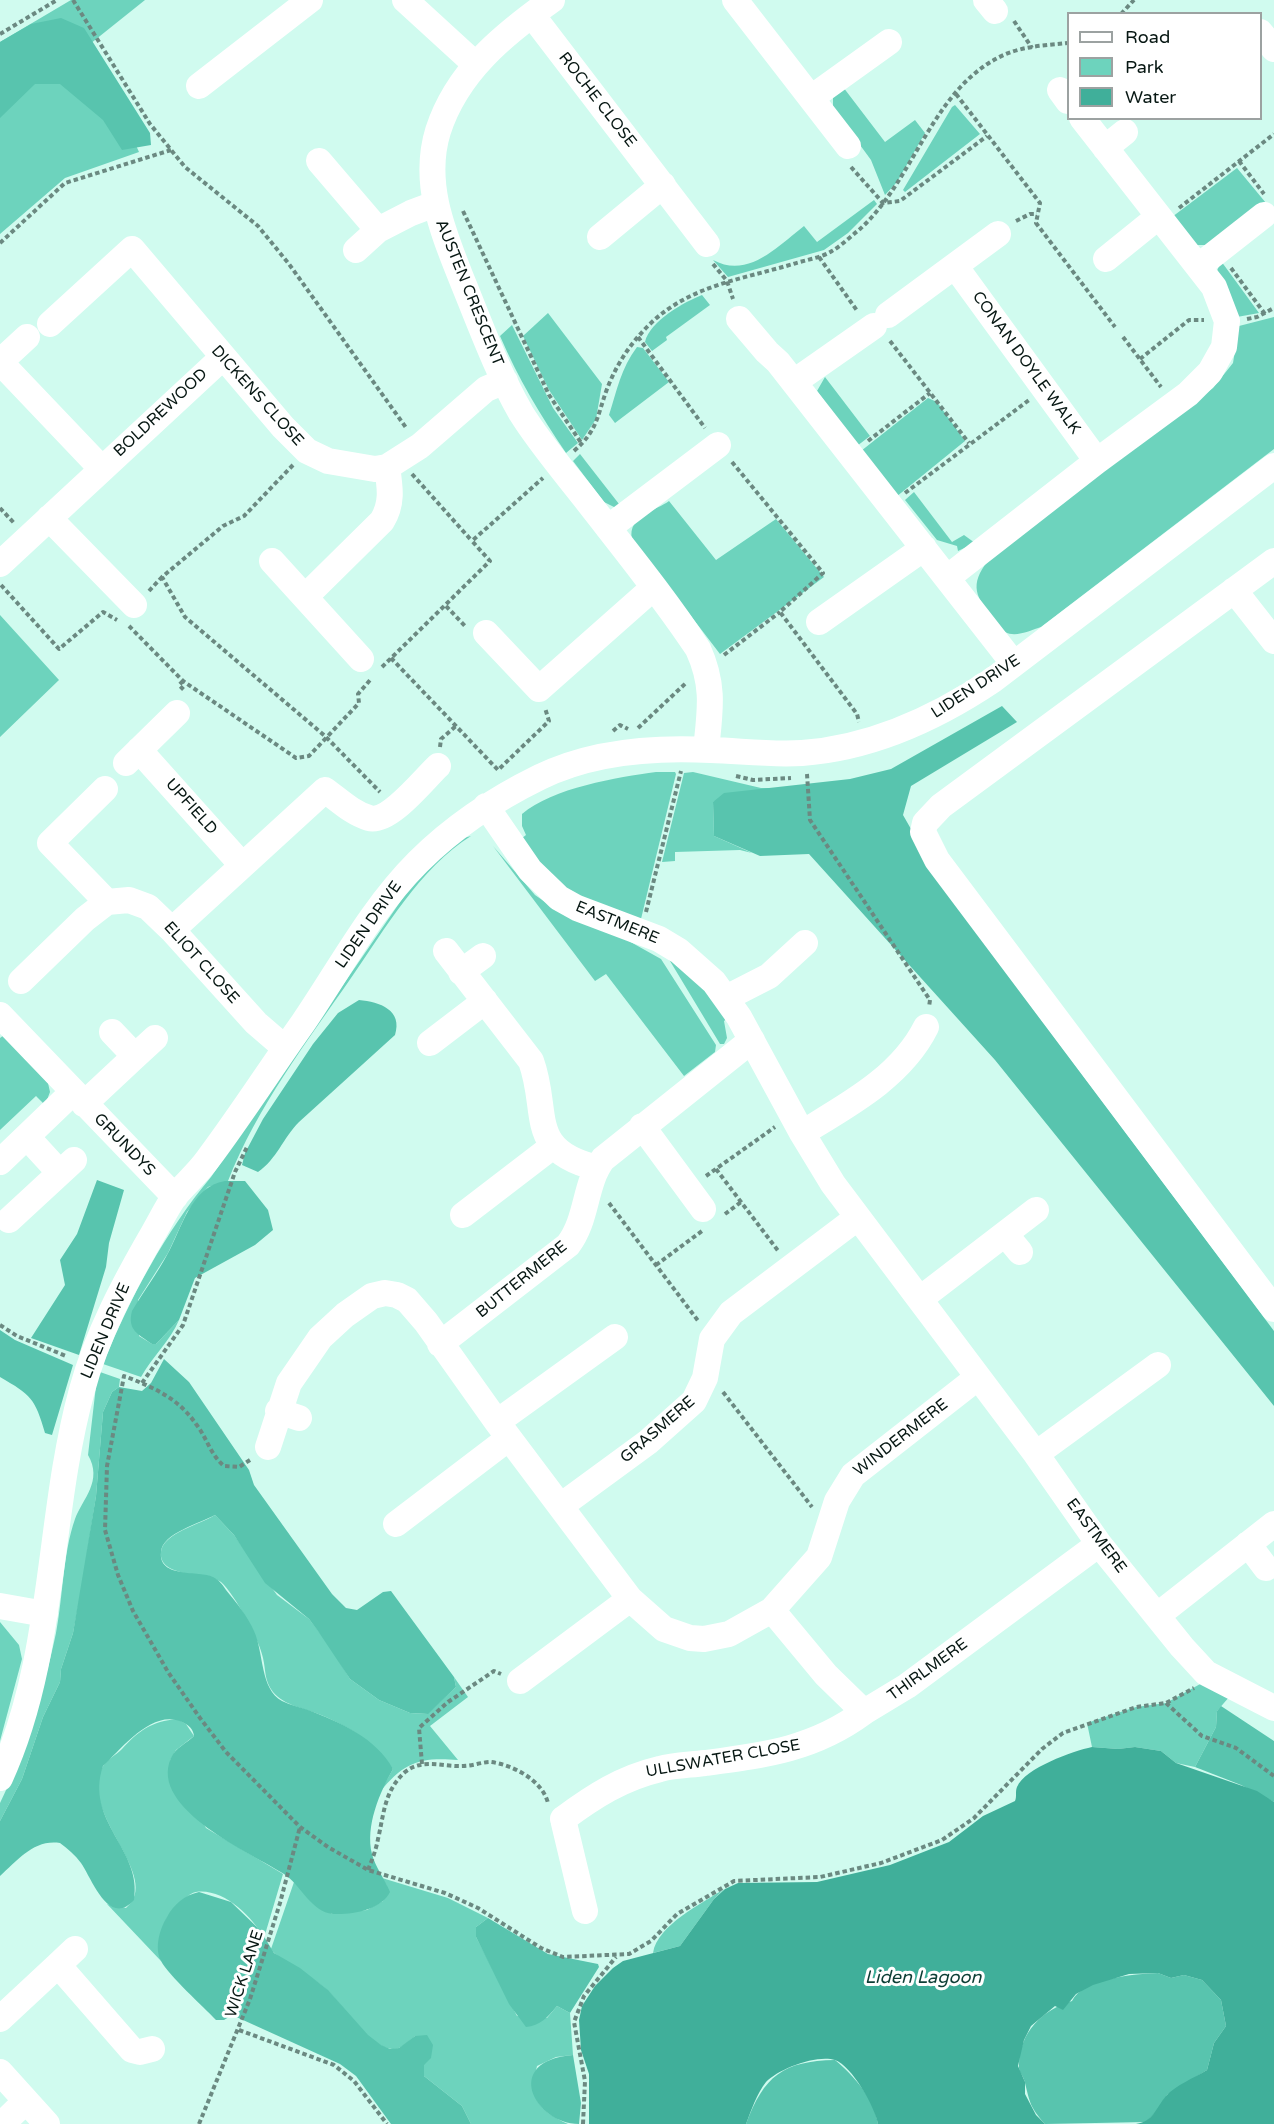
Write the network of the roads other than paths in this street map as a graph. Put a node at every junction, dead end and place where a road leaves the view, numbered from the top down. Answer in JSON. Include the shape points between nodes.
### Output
{"nodes":[{"id":1,"x":310,"y":0,"type":"edge"},
{"id":2,"x":405,"y":0,"type":"edge"},
{"id":3,"x":552,"y":0,"type":"edge"},
{"id":4,"x":735,"y":0,"type":"edge"},
{"id":5,"x":532,"y":15,"type":"junction"},
{"id":6,"x":1274,"y":16,"type":"edge"},
{"id":7,"x":1262,"y":28,"type":"edge"},
{"id":8,"x":1262,"y":33,"type":"edge"},
{"id":9,"x":889,"y":42,"type":"dead end"},
{"id":10,"x":1274,"y":49,"type":"edge"},
{"id":11,"x":475,"y":64,"type":"junction"},
{"id":12,"x":199,"y":86,"type":"dead end"},
{"id":13,"x":811,"y":98,"type":"junction"},
{"id":14,"x":1084,"y":120,"type":"edge"},
{"id":15,"x":1125,"y":132,"type":"dead end"},
{"id":16,"x":848,"y":147,"type":"road end"},
{"id":17,"x":1105,"y":148,"type":"junction"},
{"id":18,"x":319,"y":161,"type":"dead end"},
{"id":19,"x":663,"y":185,"type":"junction"},
{"id":20,"x":435,"y":204,"type":"junction"},
{"id":21,"x":1266,"y":206,"type":"road end"},
{"id":22,"x":1160,"y":219,"type":"junction"},
{"id":23,"x":378,"y":230,"type":"junction"},
{"id":24,"x":998,"y":234,"type":"dead end"},
{"id":25,"x":600,"y":237,"type":"dead end"},
{"id":26,"x":707,"y":244,"type":"dead end"},
{"id":27,"x":356,"y":250,"type":"dead end"},
{"id":28,"x":1209,"y":258,"type":"junction"},
{"id":29,"x":1106,"y":259,"type":"dead end"},
{"id":30,"x":955,"y":266,"type":"junction"},
{"id":31,"x":739,"y":319,"type":"dead end"},
{"id":32,"x":50,"y":324,"type":"dead end"},
{"id":33,"x":27,"y":337,"type":"dead end"},
{"id":34,"x":222,"y":358,"type":"junction"},
{"id":35,"x":0,"y":363,"type":"edge"},
{"id":36,"x":504,"y":381,"type":"junction"},
{"id":37,"x":794,"y":382,"type":"junction"},
{"id":38,"x":718,"y":446,"type":"road end"},
{"id":39,"x":402,"y":458,"type":"junction"},
{"id":40,"x":1097,"y":461,"type":"junction"},
{"id":41,"x":1274,"y":466,"type":"edge"},
{"id":42,"x":101,"y":468,"type":"junction"},
{"id":43,"x":49,"y":518,"type":"junction"},
{"id":44,"x":608,"y":528,"type":"junction"},
{"id":45,"x":924,"y":548,"type":"junction"},
{"id":46,"x":272,"y":561,"type":"dead end"},
{"id":47,"x":1274,"y":561,"type":"edge"},
{"id":48,"x":0,"y":564,"type":"edge"},
{"id":49,"x":947,"y":578,"type":"junction"},
{"id":50,"x":652,"y":589,"type":"junction"},
{"id":51,"x":1234,"y":590,"type":"junction"},
{"id":52,"x":305,"y":597,"type":"junction"},
{"id":53,"x":135,"y":605,"type":"dead end"},
{"id":54,"x":819,"y":622,"type":"dead end"},
{"id":55,"x":486,"y":633,"type":"dead end"},
{"id":56,"x":1274,"y":641,"type":"edge"},
{"id":57,"x":1014,"y":664,"type":"junction"},
{"id":58,"x":372,"y":668,"type":"road end"},
{"id":59,"x":177,"y":712,"type":"dead end"},
{"id":60,"x":698,"y":759,"type":"junction"},
{"id":61,"x":438,"y":765,"type":"dead end"},
{"id":62,"x":105,"y":789,"type":"dead end"},
{"id":63,"x":486,"y":806,"type":"junction"},
{"id":64,"x":242,"y":865,"type":"junction"},
{"id":65,"x":107,"y":902,"type":"junction"},
{"id":66,"x":172,"y":930,"type":"junction"},
{"id":67,"x":805,"y":944,"type":"dead end"},
{"id":68,"x":446,"y":951,"type":"dead end"},
{"id":69,"x":483,"y":956,"type":"dead end"},
{"id":70,"x":461,"y":972,"type":"junction"},
{"id":71,"x":21,"y":981,"type":"dead end"},
{"id":72,"x":726,"y":998,"type":"junction"},
{"id":73,"x":485,"y":1001,"type":"junction"},
{"id":74,"x":0,"y":1015,"type":"edge"},
{"id":75,"x":926,"y":1027,"type":"road end"},
{"id":76,"x":112,"y":1032,"type":"dead end"},
{"id":77,"x":155,"y":1038,"type":"dead end"},
{"id":78,"x":752,"y":1040,"type":"junction"},
{"id":79,"x":430,"y":1043,"type":"dead end"},
{"id":80,"x":285,"y":1048,"type":"junction"},
{"id":81,"x":130,"y":1061,"type":"junction"},
{"id":82,"x":79,"y":1098,"type":"junction"},
{"id":83,"x":642,"y":1126,"type":"junction"},
{"id":84,"x":802,"y":1133,"type":"junction"},
{"id":85,"x":27,"y":1137,"type":"junction"},
{"id":86,"x":553,"y":1146,"type":"junction"},
{"id":87,"x":0,"y":1162,"type":"edge"},
{"id":88,"x":594,"y":1174,"type":"junction"},
{"id":89,"x":175,"y":1197,"type":"junction"},
{"id":90,"x":705,"y":1210,"type":"road end"},
{"id":91,"x":1036,"y":1210,"type":"dead end"},
{"id":92,"x":463,"y":1215,"type":"dead end"},
{"id":93,"x":857,"y":1218,"type":"junction"},
{"id":94,"x":9,"y":1220,"type":"dead end"},
{"id":95,"x":920,"y":1299,"type":"junction"},
{"id":96,"x":1274,"y":1309,"type":"edge"},
{"id":97,"x":615,"y":1337,"type":"dead end"},
{"id":98,"x":440,"y":1344,"type":"junction"},
{"id":99,"x":1158,"y":1365,"type":"dead end"},
{"id":100,"x":977,"y":1378,"type":"junction"},
{"id":101,"x":503,"y":1430,"type":"junction"},
{"id":102,"x":268,"y":1447,"type":"road end"},
{"id":103,"x":1036,"y":1454,"type":"junction"},
{"id":104,"x":562,"y":1505,"type":"junction"},
{"id":105,"x":396,"y":1524,"type":"dead end"},
{"id":106,"x":1274,"y":1524,"type":"edge"},
{"id":107,"x":1099,"y":1544,"type":"junction"},
{"id":108,"x":1248,"y":1544,"type":"junction"},
{"id":109,"x":1266,"y":1568,"type":"dead end"},
{"id":110,"x":630,"y":1599,"type":"junction"},
{"id":111,"x":0,"y":1606,"type":"edge"},
{"id":112,"x":772,"y":1610,"type":"junction"},
{"id":113,"x":45,"y":1614,"type":"junction"},
{"id":114,"x":1158,"y":1616,"type":"junction"},
{"id":115,"x":520,"y":1681,"type":"road end"},
{"id":116,"x":1274,"y":1708,"type":"edge"},
{"id":117,"x":864,"y":1712,"type":"junction"},
{"id":118,"x":0,"y":1778,"type":"edge"},
{"id":119,"x":585,"y":1911,"type":"dead end"},
{"id":120,"x":0,"y":2019,"type":"edge"},
{"id":121,"x":152,"y":2049,"type":"dead end"},
{"id":122,"x":0,"y":2072,"type":"edge"},
{"id":123,"x":26,"y":2102,"type":"junction"},
{"id":124,"x":2,"y":2124,"type":"edge"},
{"id":125,"x":47,"y":2124,"type":"edge"}],
"edges":[{"from":1,"to":12,"type":"street"},
{"from":2,"to":11,"type":"street"},
{"from":3,"to":5,"type":"street","name":"AUSTEN CRESCENT"},
{"from":4,"to":13,"type":"street"},
{"from":5,"to":11,"type":"street","name":"AUSTEN CRESCENT"},
{"from":5,"to":19,"type":"street","name":"ROCHE CLOSE"},
{"from":6,"to":7,"type":"street"},
{"from":8,"to":10,"type":"street"},
{"from":9,"to":13,"type":"street"},
{"from":11,"to":20,"type":"street","name":"AUSTEN CRESCENT","via":[[450,102],[438,132],[432,180]]},
{"from":13,"to":16,"type":"street"},
{"from":14,"to":17,"type":"street"},
{"from":15,"to":17,"type":"street"},
{"from":17,"to":22,"type":"street"},
{"from":18,"to":23,"type":"street"},
{"from":19,"to":25,"type":"street"},
{"from":19,"to":26,"type":"street","name":"ROCHE CLOSE"},
{"from":20,"to":23,"type":"street"},
{"from":20,"to":36,"type":"street","name":"AUSTEN CRESCENT","via":[[444,239]]},
{"from":21,"to":28,"type":"street"},
{"from":22,"to":28,"type":"street"},
{"from":22,"to":29,"type":"street"},
{"from":23,"to":27,"type":"street"},
{"from":24,"to":30,"type":"street"},
{"from":28,"to":40,"type":"street","via":[[1214,288],[1227,321],[1224,347],[1210,372],[1175,405]]},
{"from":30,"to":37,"type":"street"},
{"from":30,"to":40,"type":"street","name":"CONAN DOYLE WALK"},
{"from":31,"to":37,"type":"street"},
{"from":32,"to":34,"type":"street","name":"DICKENS CLOSE","via":[[132,249]]},
{"from":33,"to":35,"type":"street","name":"BOLDREWOOD"},
{"from":34,"to":39,"type":"street","name":"DICKENS CLOSE","via":[[307,451],[350,466],[375,469]]},
{"from":34,"to":42,"type":"street","name":"BOLDREWOOD"},
{"from":35,"to":42,"type":"street","name":"BOLDREWOOD"},
{"from":36,"to":39,"type":"street","via":[[486,389]]},
{"from":36,"to":44,"type":"street","name":"AUSTEN CRESCENT","via":[[522,413]]},
{"from":37,"to":45,"type":"street"},
{"from":38,"to":44,"type":"street"},
{"from":39,"to":52,"type":"street","via":[[391,489],[389,510],[382,521]]},
{"from":40,"to":49,"type":"street"},
{"from":41,"to":57,"type":"street","name":"LIDEN DRIVE"},
{"from":42,"to":43,"type":"street","name":"BOLDREWOOD"},
{"from":43,"to":48,"type":"street","name":"BOLDREWOOD"},
{"from":43,"to":53,"type":"street"},
{"from":44,"to":50,"type":"street","name":"AUSTEN CRESCENT"},
{"from":45,"to":49,"type":"street"},
{"from":45,"to":54,"type":"street"},
{"from":46,"to":52,"type":"street"},
{"from":47,"to":51,"type":"street"},
{"from":49,"to":57,"type":"street"},
{"from":50,"to":55,"type":"street","via":[[539,689]]},
{"from":50,"to":60,"type":"street","name":"AUSTEN CRESCENT","via":[[683,626],[710,677],[710,709]]},
{"from":51,"to":56,"type":"street"},
{"from":51,"to":96,"type":"street","via":[[941,806],[922,832],[938,860]]},
{"from":52,"to":58,"type":"street"},
{"from":57,"to":60,"type":"street","name":"LIDEN DRIVE","via":[[936,715],[808,767]]},
{"from":59,"to":64,"type":"street","name":"UPFIELD","via":[[133,756]]},
{"from":60,"to":63,"type":"street","name":"LIDEN DRIVE","via":[[659,750],[606,757],[547,774]]},
{"from":61,"to":64,"type":"street","via":[[387,815],[372,819],[356,813],[325,790]]},
{"from":62,"to":65,"type":"street","via":[[50,843]]},
{"from":63,"to":72,"type":"street","name":"EASTMERE","via":[[530,870],[559,898],[641,930],[679,951]]},
{"from":63,"to":80,"type":"street","name":"LIDEN DRIVE","via":[[431,849],[391,891]]},
{"from":64,"to":66,"type":"street"},
{"from":65,"to":66,"type":"street","name":"ELIOT CLOSE","via":[[129,900],[148,908]]},
{"from":65,"to":71,"type":"street"},
{"from":66,"to":80,"type":"street","name":"ELIOT CLOSE","via":[[256,1023]]},
{"from":67,"to":72,"type":"street","via":[[769,976]]},
{"from":68,"to":70,"type":"street"},
{"from":69,"to":70,"type":"street"},
{"from":70,"to":73,"type":"street"},
{"from":72,"to":78,"type":"street","name":"EASTMERE"},
{"from":73,"to":79,"type":"street"},
{"from":73,"to":86,"type":"street","via":[[531,1061],[542,1124]]},
{"from":74,"to":82,"type":"street","name":"GRUNDYS"},
{"from":75,"to":84,"type":"street","via":[[909,1054],[882,1080]]},
{"from":76,"to":81,"type":"street","via":[[131,1052]]},
{"from":77,"to":81,"type":"street"},
{"from":78,"to":83,"type":"street","name":"BUTTERMERE"},
{"from":78,"to":84,"type":"street","name":"EASTMERE"},
{"from":80,"to":89,"type":"street","name":"LIDEN DRIVE","via":[[209,1158]]},
{"from":81,"to":82,"type":"street"},
{"from":82,"to":85,"type":"street"},
{"from":82,"to":89,"type":"street","name":"GRUNDYS"},
{"from":83,"to":88,"type":"street","name":"BUTTERMERE","via":[[610,1151]]},
{"from":83,"to":90,"type":"street"},
{"from":84,"to":93,"type":"street","name":"EASTMERE"},
{"from":85,"to":87,"type":"street"},
{"from":85,"to":94,"type":"street","via":[[67,1166]]},
{"from":86,"to":88,"type":"street"},
{"from":86,"to":92,"type":"street"},
{"from":88,"to":98,"type":"street","name":"BUTTERMERE","via":[[582,1221],[568,1245]]},
{"from":89,"to":113,"type":"street","name":"LIDEN DRIVE","via":[[124,1285],[85,1379],[66,1457]]},
{"from":91,"to":95,"type":"street","via":[[1013,1243]]},
{"from":93,"to":95,"type":"street","name":"EASTMERE"},
{"from":93,"to":104,"type":"street","name":"GRASMERE","via":[[731,1313],[712,1339],[706,1374],[689,1407]]},
{"from":95,"to":100,"type":"street","name":"EASTMERE"},
{"from":97,"to":101,"type":"street"},
{"from":98,"to":101,"type":"street","name":"WINDERMERE"},
{"from":98,"to":102,"type":"street","name":"WINDERMERE","via":[[407,1300],[385,1293],[372,1296],[320,1338],[298,1366],[288,1414]]},
{"from":99,"to":103,"type":"street"},
{"from":100,"to":103,"type":"street","name":"EASTMERE"},
{"from":100,"to":112,"type":"street","name":"WINDERMERE","via":[[853,1475],[841,1491],[825,1546],[811,1569]]},
{"from":101,"to":104,"type":"street","name":"WINDERMERE"},
{"from":101,"to":105,"type":"street"},
{"from":103,"to":107,"type":"street","name":"EASTMERE"},
{"from":104,"to":110,"type":"street","name":"WINDERMERE"},
{"from":106,"to":108,"type":"street"},
{"from":107,"to":114,"type":"street","name":"EASTMERE"},
{"from":107,"to":117,"type":"street","name":"THIRLMERE","via":[[907,1686]]},
{"from":108,"to":109,"type":"street"},
{"from":108,"to":114,"type":"street"},
{"from":110,"to":112,"type":"street","name":"WINDERMERE","via":[[664,1629],[690,1638],[729,1635]]},
{"from":110,"to":115,"type":"street"},
{"from":111,"to":113,"type":"street"},
{"from":112,"to":117,"type":"street","via":[[826,1675]]},
{"from":113,"to":118,"type":"street","name":"LIDEN DRIVE","via":[[26,1703]]},
{"from":114,"to":116,"type":"street","name":"EASTMERE","via":[[1206,1673]]},
{"from":117,"to":119,"type":"street","name":"ULLSWATER CLOSE","via":[[824,1738],[788,1750],[663,1768],[624,1780],[557,1817]]},
{"from":120,"to":121,"type":"street","via":[[67,1957],[90,1999],[132,2050]]},
{"from":122,"to":123,"type":"street"},
{"from":123,"to":124,"type":"street"},
{"from":123,"to":125,"type":"street"}]}
